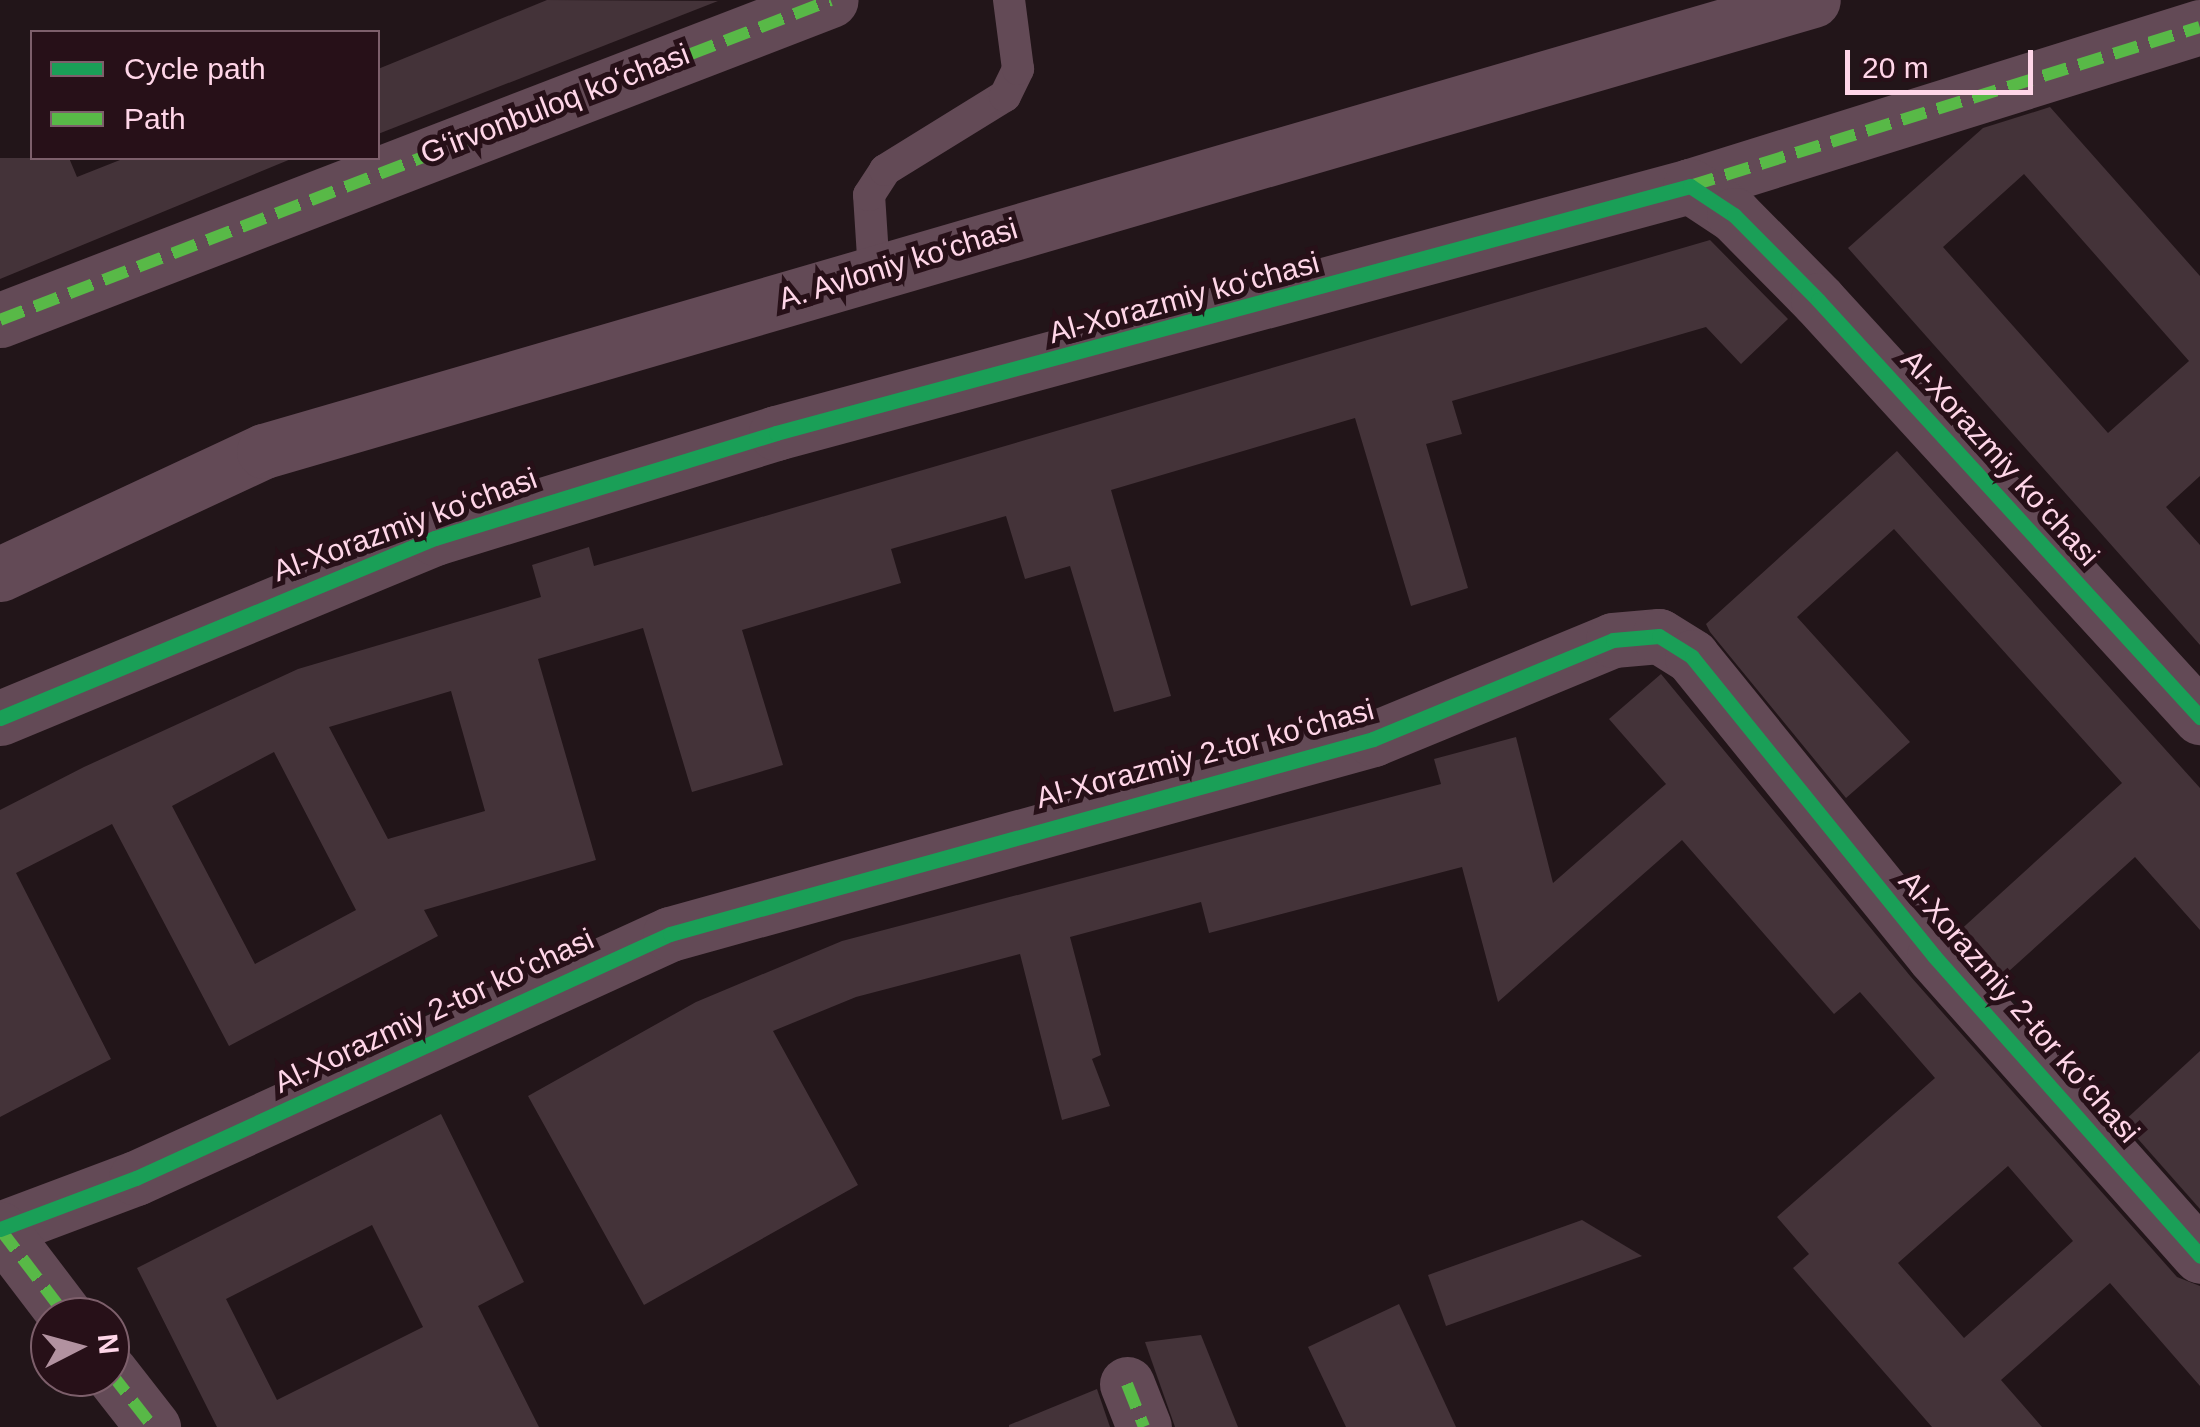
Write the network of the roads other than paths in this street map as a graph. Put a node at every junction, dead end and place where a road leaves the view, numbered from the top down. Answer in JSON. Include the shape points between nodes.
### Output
{"nodes":[{"id":1,"x":831,"y":0,"type":"edge"},
{"id":2,"x":1009,"y":0,"type":"edge"},
{"id":3,"x":1813,"y":0,"type":"edge"},
{"id":4,"x":2200,"y":27,"type":"edge"},
{"id":5,"x":1690,"y":186,"type":"junction"},
{"id":6,"x":874,"y":272,"type":"junction"},
{"id":7,"x":0,"y":320,"type":"edge"},
{"id":8,"x":0,"y":574,"type":"edge"},
{"id":9,"x":2200,"y":717,"type":"edge"},
{"id":10,"x":0,"y":718,"type":"edge"},
{"id":11,"x":0,"y":1229,"type":"edge"},
{"id":12,"x":2200,"y":1256,"type":"edge"},
{"id":13,"x":52,"y":1297,"type":"edge"},
{"id":14,"x":130,"y":1397,"type":"edge"},
{"id":15,"x":153,"y":1427,"type":"edge"}],
"edges":[{"from":1,"to":7,"type":"street","name":"Gʻirvonbuloq koʻchasi"},
{"from":2,"to":6,"type":"lane","via":[[1018,69],[1005,96],[885,170],[870,195]]},
{"from":3,"to":6,"type":"street","name":"A. Avloniy ko‘chasi"},
{"from":4,"to":5,"type":"street"},
{"from":5,"to":9,"type":"street","name":"Al-Xorazmiy koʻchasi","via":[[1734,215],[1818,300]]},
{"from":5,"to":10,"type":"street","name":"Al-Xorazmiy koʻchasi","via":[[776,433],[435,538]]},
{"from":6,"to":8,"type":"street","name":"A. Avloniy ko‘chasi","via":[[264,451]]},
{"from":11,"to":12,"type":"street","name":"Al-Xorazmiy 2-tor koʻchasi","via":[[136,1178],[670,934],[1374,739],[1612,640],[1659,636],[1692,657],[1934,956]]},
{"from":11,"to":13,"type":"street"},
{"from":14,"to":15,"type":"street"}]}
